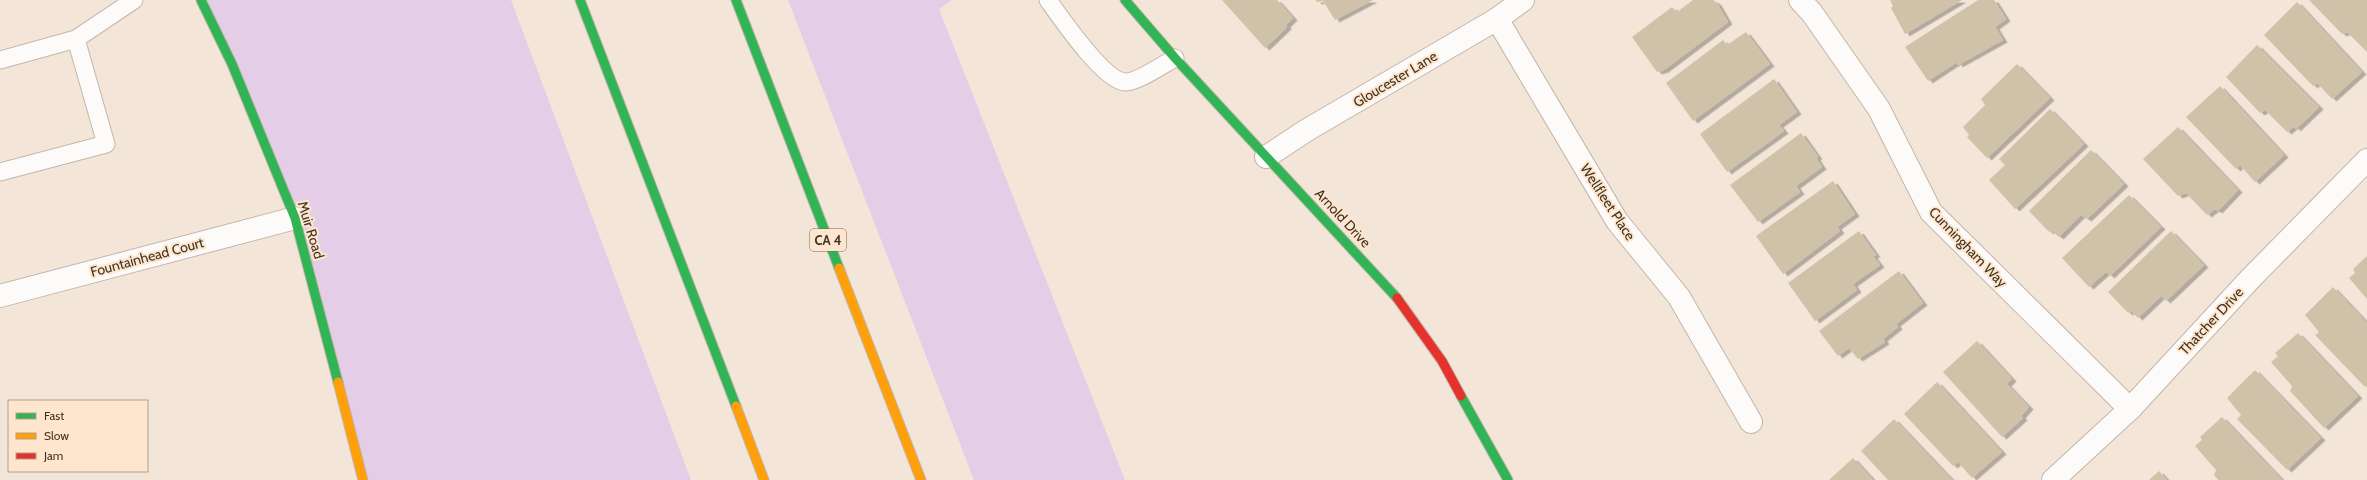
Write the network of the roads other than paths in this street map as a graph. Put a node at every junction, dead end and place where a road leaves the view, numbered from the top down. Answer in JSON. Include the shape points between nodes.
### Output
{"nodes":[{"id":1,"x":134,"y":0,"type":"edge"},
{"id":2,"x":201,"y":0,"type":"edge"},
{"id":3,"x":580,"y":0,"type":"edge"},
{"id":4,"x":736,"y":0,"type":"edge"},
{"id":5,"x":1048,"y":0,"type":"edge"},
{"id":6,"x":1125,"y":0,"type":"edge"},
{"id":7,"x":1523,"y":0,"type":"edge"},
{"id":8,"x":1800,"y":0,"type":"edge"},
{"id":9,"x":1497,"y":18,"type":"junction"},
{"id":10,"x":76,"y":39,"type":"junction"},
{"id":11,"x":1174,"y":58,"type":"junction"},
{"id":12,"x":0,"y":60,"type":"edge"},
{"id":13,"x":1266,"y":157,"type":"junction"},
{"id":14,"x":2367,"y":160,"type":"edge"},
{"id":15,"x":0,"y":172,"type":"edge"},
{"id":16,"x":295,"y":218,"type":"junction"},
{"id":17,"x":0,"y":296,"type":"edge"},
{"id":18,"x":2130,"y":409,"type":"junction"},
{"id":19,"x":1751,"y":422,"type":"dead end"},
{"id":20,"x":363,"y":480,"type":"edge"},
{"id":21,"x":764,"y":480,"type":"edge"},
{"id":22,"x":921,"y":480,"type":"edge"},
{"id":23,"x":1508,"y":480,"type":"edge"},
{"id":24,"x":2053,"y":480,"type":"edge"}],
"edges":[{"from":1,"to":10,"type":"lane"},
{"from":2,"to":16,"type":"main road","name":"Muir Road","via":[[232,64]]},
{"from":3,"to":21,"type":"main road"},
{"from":4,"to":22,"type":"main road","number":"CA 4"},
{"from":5,"to":11,"type":"lane","via":[[1076,40],[1114,78],[1125,82],[1135,79]]},
{"from":6,"to":11,"type":"main road","name":"Arnold Drive"},
{"from":7,"to":9,"type":"street","name":"Gloucester Lane"},
{"from":8,"to":18,"type":"street","name":"Cunningham Way","via":[[1812,13],[1878,109],[1931,212]]},
{"from":9,"to":13,"type":"street","name":"Gloucester Lane"},
{"from":9,"to":19,"type":"street","name":"Wellfleet Place","via":[[1617,220],[1679,297]]},
{"from":10,"to":12,"type":"lane"},
{"from":10,"to":15,"type":"lane","via":[[106,144]]},
{"from":11,"to":13,"type":"main road","name":"Arnold Drive"},
{"from":13,"to":23,"type":"main road","name":"Arnold Drive","via":[[1405,308],[1442,361]]},
{"from":14,"to":18,"type":"street","name":"Thatcher Drive","via":[[2251,278]]},
{"from":16,"to":17,"type":"street","name":"Fountainhead Court"},
{"from":16,"to":20,"type":"main road","name":"Muir Road"},
{"from":18,"to":24,"type":"street","name":"Thatcher Drive"}]}
